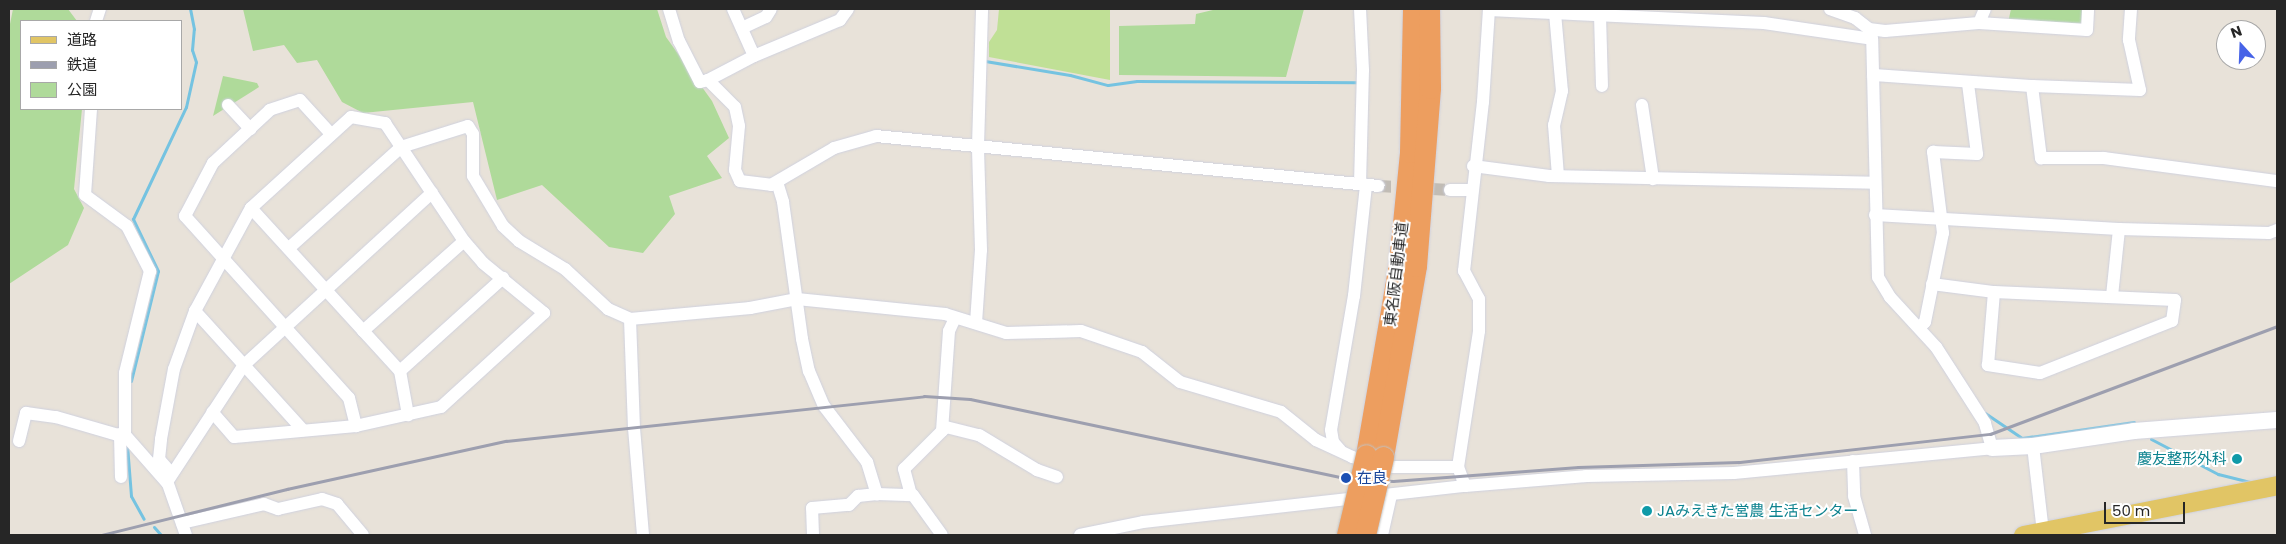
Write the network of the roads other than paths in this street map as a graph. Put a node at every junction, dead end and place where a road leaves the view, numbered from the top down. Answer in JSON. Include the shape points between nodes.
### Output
{"nodes":[{"id":1,"x":668,"y":9,"type":"edge"},
{"id":2,"x":734,"y":9,"type":"edge"},
{"id":3,"x":771,"y":9,"type":"edge"},
{"id":4,"x":848,"y":9,"type":"edge"},
{"id":5,"x":982,"y":9,"type":"edge"},
{"id":6,"x":1360,"y":9,"type":"edge"},
{"id":7,"x":1402,"y":9,"type":"edge"},
{"id":8,"x":1413,"y":9,"type":"edge"},
{"id":9,"x":1429,"y":9,"type":"edge"},
{"id":10,"x":1435,"y":9,"type":"edge"},
{"id":11,"x":1489,"y":9,"type":"edge"},
{"id":12,"x":1830,"y":9,"type":"edge"},
{"id":13,"x":1986,"y":9,"type":"edge"},
{"id":14,"x":2088,"y":9,"type":"edge"},
{"id":15,"x":2131,"y":9,"type":"edge"},
{"id":16,"x":1555,"y":13,"type":"junction"},
{"id":17,"x":1600,"y":15,"type":"junction"},
{"id":18,"x":1979,"y":23,"type":"junction"},
{"id":19,"x":742,"y":28,"type":"junction"},
{"id":20,"x":1871,"y":34,"type":"junction"},
{"id":21,"x":754,"y":56,"type":"junction"},
{"id":22,"x":1873,"y":75,"type":"junction"},
{"id":23,"x":708,"y":80,"type":"junction"},
{"id":24,"x":1968,"y":84,"type":"junction"},
{"id":25,"x":1602,"y":86,"type":"dead end"},
{"id":26,"x":2032,"y":86,"type":"junction"},
{"id":27,"x":1421,"y":88,"type":"junction"},
{"id":28,"x":228,"y":105,"type":"dead end"},
{"id":29,"x":1642,"y":105,"type":"dead end"},
{"id":30,"x":91,"y":110,"type":"edge"},
{"id":31,"x":250,"y":129,"type":"junction"},
{"id":32,"x":331,"y":134,"type":"junction"},
{"id":33,"x":978,"y":146,"type":"junction"},
{"id":34,"x":401,"y":147,"type":"junction"},
{"id":35,"x":1473,"y":166,"type":"junction"},
{"id":36,"x":1558,"y":176,"type":"junction"},
{"id":37,"x":1654,"y":179,"type":"junction"},
{"id":38,"x":2277,"y":181,"type":"edge"},
{"id":39,"x":777,"y":182,"type":"junction"},
{"id":40,"x":1875,"y":183,"type":"junction"},
{"id":41,"x":1368,"y":185,"type":"junction"},
{"id":42,"x":1450,"y":190,"type":"tunnel mouth"},
{"id":43,"x":1471,"y":190,"type":"junction"},
{"id":44,"x":432,"y":193,"type":"junction"},
{"id":45,"x":251,"y":208,"type":"junction"},
{"id":46,"x":1875,"y":215,"type":"junction"},
{"id":47,"x":1942,"y":221,"type":"junction"},
{"id":48,"x":2119,"y":229,"type":"junction"},
{"id":49,"x":2277,"y":230,"type":"edge"},
{"id":50,"x":464,"y":241,"type":"junction"},
{"id":51,"x":289,"y":248,"type":"junction"},
{"id":52,"x":223,"y":258,"type":"junction"},
{"id":53,"x":503,"y":278,"type":"junction"},
{"id":54,"x":1932,"y":284,"type":"junction"},
{"id":55,"x":326,"y":290,"type":"junction"},
{"id":56,"x":1994,"y":292,"type":"junction"},
{"id":57,"x":2112,"y":296,"type":"junction"},
{"id":58,"x":797,"y":299,"type":"junction"},
{"id":59,"x":195,"y":311,"type":"junction"},
{"id":60,"x":630,"y":318,"type":"junction"},
{"id":61,"x":955,"y":318,"type":"junction"},
{"id":62,"x":976,"y":323,"type":"junction"},
{"id":63,"x":285,"y":327,"type":"junction"},
{"id":64,"x":1920,"y":327,"type":"junction"},
{"id":65,"x":363,"y":331,"type":"junction"},
{"id":66,"x":244,"y":365,"type":"junction"},
{"id":67,"x":400,"y":372,"type":"junction"},
{"id":68,"x":212,"y":412,"type":"junction"},
{"id":69,"x":408,"y":414,"type":"junction"},
{"id":70,"x":2277,"y":420,"type":"edge"},
{"id":71,"x":356,"y":426,"type":"junction"},
{"id":72,"x":303,"y":430,"type":"junction"},
{"id":73,"x":942,"y":431,"type":"junction"},
{"id":74,"x":125,"y":437,"type":"junction"},
{"id":75,"x":19,"y":441,"type":"dead end"},
{"id":76,"x":2033,"y":446,"type":"junction"},
{"id":77,"x":1992,"y":448,"type":"junction"},
{"id":78,"x":1340,"y":450,"type":"junction"},
{"id":79,"x":1374,"y":456,"type":"junction"},
{"id":80,"x":1853,"y":461,"type":"junction"},
{"id":81,"x":1458,"y":467,"type":"junction"},
{"id":82,"x":121,"y":477,"type":"dead end"},
{"id":83,"x":1057,"y":477,"type":"dead end"},
{"id":84,"x":170,"y":479,"type":"junction"},
{"id":85,"x":2277,"y":485,"type":"edge"},
{"id":86,"x":1465,"y":486,"type":"junction"},
{"id":87,"x":877,"y":494,"type":"junction"},
{"id":88,"x":911,"y":495,"type":"junction"},
{"id":89,"x":1391,"y":495,"type":"junction"},
{"id":90,"x":184,"y":529,"type":"edge"},
{"id":91,"x":2042,"y":532,"type":"junction"},
{"id":92,"x":363,"y":535,"type":"edge"},
{"id":93,"x":643,"y":535,"type":"edge"},
{"id":94,"x":813,"y":535,"type":"edge"},
{"id":95,"x":942,"y":535,"type":"edge"},
{"id":96,"x":1080,"y":535,"type":"edge"},
{"id":97,"x":1347,"y":535,"type":"edge"},
{"id":98,"x":1365,"y":535,"type":"edge"},
{"id":99,"x":1382,"y":535,"type":"edge"},
{"id":100,"x":1865,"y":535,"type":"edge"},
{"id":101,"x":2023,"y":535,"type":"edge"}],
"edges":[{"from":1,"to":23,"type":"street","via":[[679,42],[700,82]]},
{"from":2,"to":19,"type":"street"},
{"from":3,"to":19,"type":"street","via":[[766,17]]},
{"from":4,"to":21,"type":"street","via":[[840,20]]},
{"from":5,"to":33,"type":"street"},
{"from":6,"to":41,"type":"street"},
{"from":7,"to":27,"type":"highway"},
{"from":8,"to":27,"type":"highway","name":"東名阪自動車道"},
{"from":9,"to":27,"type":"highway","name":"東名阪自動車道"},
{"from":10,"to":27,"type":"highway"},
{"from":11,"to":16,"type":"street"},
{"from":11,"to":35,"type":"street","via":[[1483,102]]},
{"from":12,"to":20,"type":"street","via":[[1855,18]]},
{"from":13,"to":18,"type":"street"},
{"from":14,"to":18,"type":"street","via":[[2087,30]]},
{"from":15,"to":26,"type":"street","via":[[2129,40],[2140,90]]},
{"from":16,"to":17,"type":"street"},
{"from":16,"to":36,"type":"street","via":[[1562,91],[1554,125]]},
{"from":17,"to":20,"type":"street","via":[[1764,23]]},
{"from":17,"to":25,"type":"street"},
{"from":18,"to":20,"type":"street"},
{"from":19,"to":21,"type":"street"},
{"from":20,"to":22,"type":"street"},
{"from":21,"to":23,"type":"street"},
{"from":22,"to":24,"type":"street"},
{"from":22,"to":40,"type":"street"},
{"from":23,"to":39,"type":"street","via":[[735,107],[739,126],[736,176],[748,183],[764,185]]},
{"from":24,"to":26,"type":"street"},
{"from":24,"to":47,"type":"street","via":[[1978,154],[1933,152]]},
{"from":26,"to":38,"type":"street","via":[[2041,158],[2104,158]]},
{"from":27,"to":79,"type":"highway","name":"東名阪自動車道"},
{"from":28,"to":31,"type":"street"},
{"from":29,"to":37,"type":"street"},
{"from":30,"to":74,"type":"street","via":[[86,196],[127,226],[150,271],[125,373]]},
{"from":31,"to":32,"type":"street","via":[[270,110],[300,100]]},
{"from":31,"to":52,"type":"street","via":[[213,163],[185,216]]},
{"from":32,"to":34,"type":"street","via":[[351,117],[360,118],[385,123]]},
{"from":32,"to":45,"type":"street"},
{"from":33,"to":39,"type":"street","via":[[876,136],[834,148]]},
{"from":33,"to":41,"type":"street"},
{"from":33,"to":62,"type":"street","via":[[981,250]]},
{"from":34,"to":44,"type":"street"},
{"from":34,"to":51,"type":"street"},
{"from":34,"to":60,"type":"street","via":[[464,126],[470,127],[473,176],[503,226],[519,241],[565,269],[601,303]]},
{"from":35,"to":36,"type":"street"},
{"from":35,"to":43,"type":"street"},
{"from":36,"to":37,"type":"street"},
{"from":37,"to":40,"type":"street"},
{"from":39,"to":58,"type":"street","via":[[783,202]]},
{"from":40,"to":46,"type":"street"},
{"from":41,"to":78,"type":"street","via":[[1332,430],[1333,442]]},
{"from":42,"to":43,"type":"street"},
{"from":43,"to":81,"type":"street","via":[[1464,270],[1480,299],[1479,331]]},
{"from":44,"to":50,"type":"street"},
{"from":44,"to":55,"type":"street"},
{"from":45,"to":51,"type":"street"},
{"from":45,"to":52,"type":"street"},
{"from":46,"to":47,"type":"street"},
{"from":46,"to":64,"type":"street","via":[[1878,277],[1890,297]]},
{"from":47,"to":48,"type":"street"},
{"from":47,"to":54,"type":"street","via":[[1943,233]]},
{"from":48,"to":49,"type":"street","via":[[2269,234]]},
{"from":48,"to":57,"type":"street"},
{"from":50,"to":53,"type":"street"},
{"from":50,"to":65,"type":"street"},
{"from":51,"to":55,"type":"street"},
{"from":52,"to":59,"type":"street"},
{"from":52,"to":63,"type":"street"},
{"from":53,"to":67,"type":"street"},
{"from":53,"to":69,"type":"street","via":[[544,313],[441,407]]},
{"from":54,"to":56,"type":"street"},
{"from":54,"to":64,"type":"street","via":[[1925,322]]},
{"from":55,"to":63,"type":"street"},
{"from":55,"to":65,"type":"street"},
{"from":56,"to":57,"type":"street"},
{"from":56,"to":57,"type":"street","via":[[1988,365],[2040,373],[2172,321],[2175,300]]},
{"from":58,"to":60,"type":"street","via":[[750,308]]},
{"from":58,"to":61,"type":"street","via":[[945,314]]},
{"from":58,"to":87,"type":"street","via":[[804,349],[817,392],[867,462]]},
{"from":59,"to":66,"type":"street"},
{"from":59,"to":84,"type":"street","via":[[174,369],[161,438],[159,459]]},
{"from":60,"to":93,"type":"street","via":[[634,428]]},
{"from":61,"to":62,"type":"street"},
{"from":61,"to":73,"type":"street","via":[[949,331]]},
{"from":62,"to":78,"type":"street","via":[[1006,333],[1081,331],[1125,344],[1142,352],[1180,382],[1211,394],[1268,407],[1316,440]]},
{"from":63,"to":66,"type":"street"},
{"from":63,"to":71,"type":"street","via":[[350,398]]},
{"from":64,"to":77,"type":"street","via":[[1984,423]]},
{"from":65,"to":67,"type":"street"},
{"from":66,"to":68,"type":"street"},
{"from":66,"to":72,"type":"street"},
{"from":67,"to":69,"type":"street"},
{"from":68,"to":72,"type":"street","via":[[234,437]]},
{"from":68,"to":84,"type":"street"},
{"from":69,"to":71,"type":"street"},
{"from":70,"to":76,"type":"street","via":[[2134,431]]},
{"from":71,"to":72,"type":"street"},
{"from":73,"to":83,"type":"street","via":[[946,427],[980,435],[1037,470]]},
{"from":73,"to":88,"type":"street","via":[[904,469]]},
{"from":74,"to":75,"type":"street","via":[[56,417],[26,413]]},
{"from":74,"to":82,"type":"street"},
{"from":74,"to":84,"type":"street"},
{"from":76,"to":77,"type":"street"},
{"from":76,"to":91,"type":"street"},
{"from":77,"to":80,"type":"street"},
{"from":78,"to":81,"type":"street","via":[[1352,457],[1392,467]]},
{"from":79,"to":97,"type":"highway","name":"東名阪自動車道","bridge":true},
{"from":79,"to":98,"type":"highway","name":"東名阪自動車道","bridge":true},
{"from":80,"to":86,"type":"street","via":[[1734,473],[1587,476]]},
{"from":80,"to":100,"type":"street","via":[[1854,496]]},
{"from":81,"to":86,"type":"street"},
{"from":84,"to":90,"type":"street"},
{"from":85,"to":91,"type":"main road"},
{"from":86,"to":89,"type":"street"},
{"from":87,"to":88,"type":"street"},
{"from":87,"to":94,"type":"street","via":[[858,496],[849,505],[812,508]]},
{"from":88,"to":95,"type":"street","via":[[921,503]]},
{"from":89,"to":96,"type":"street","via":[[1144,522]]},
{"from":89,"to":99,"type":"street"},
{"from":90,"to":92,"type":"street","via":[[264,504],[278,509],[322,499],[337,504]]},
{"from":91,"to":101,"type":"main road"}]}
